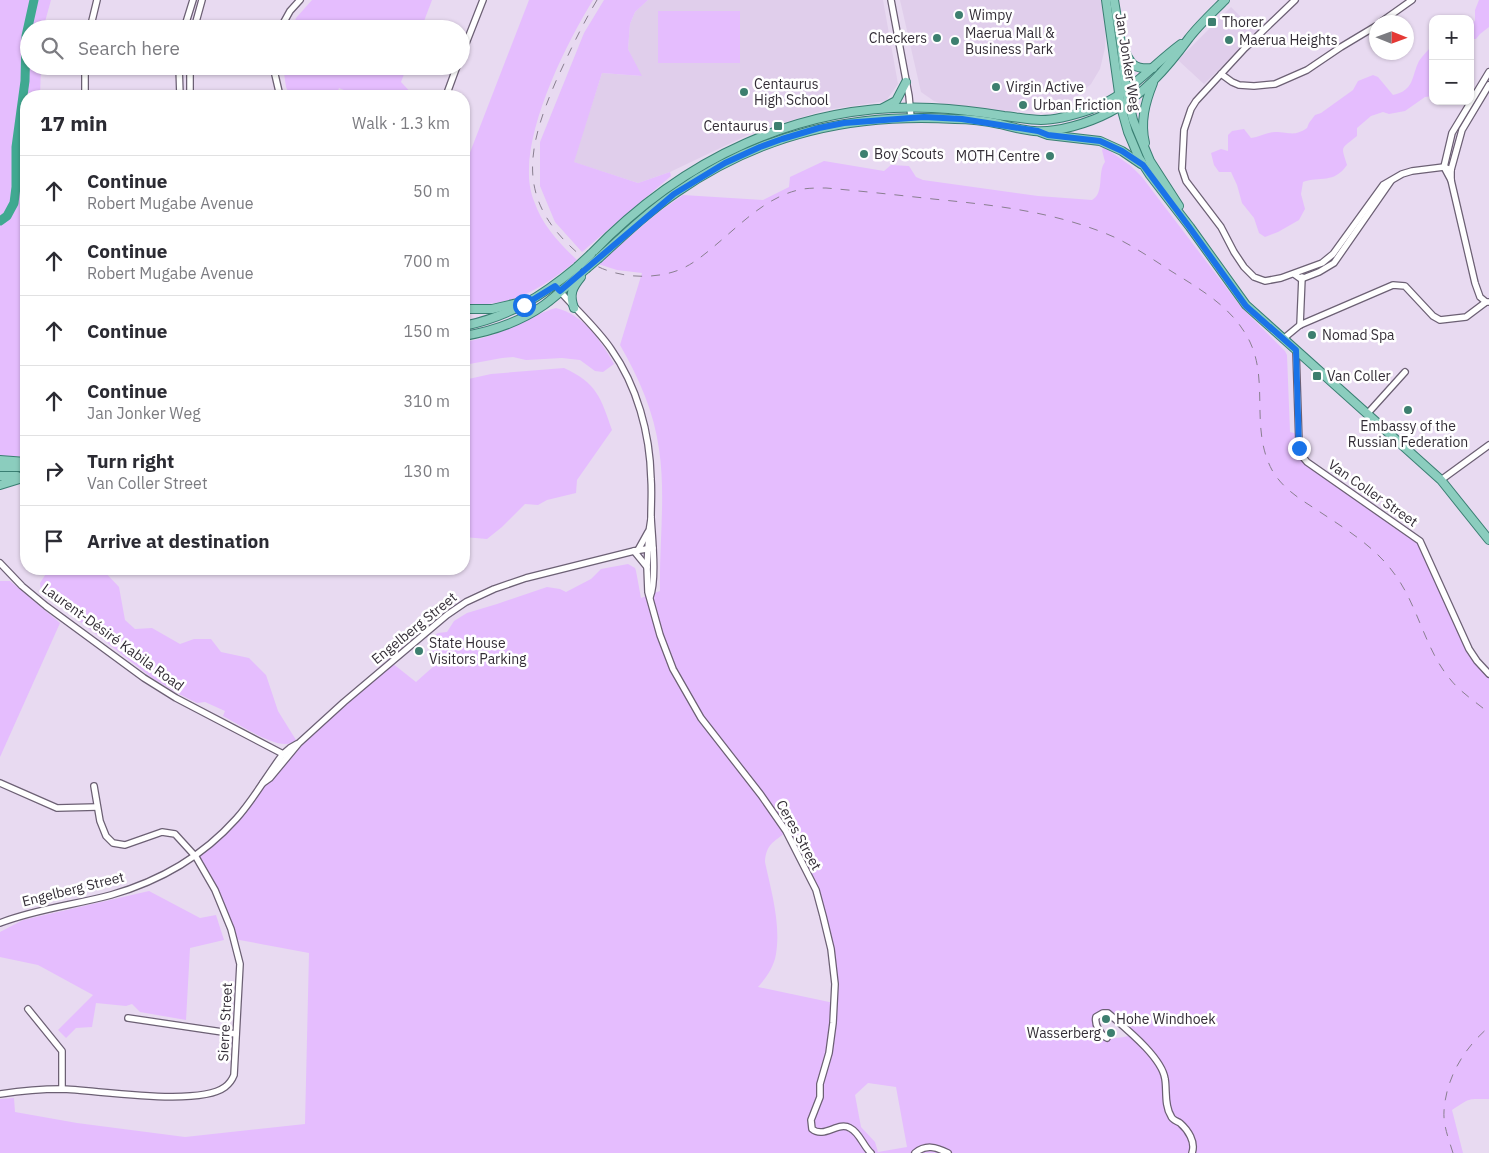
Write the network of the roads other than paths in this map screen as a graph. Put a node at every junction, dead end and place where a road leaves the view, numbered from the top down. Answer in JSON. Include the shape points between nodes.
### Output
{"nodes":[{"id":1,"x":98,"y":0,"type":"edge"},
{"id":2,"x":192,"y":0,"type":"edge"},
{"id":3,"x":202,"y":0,"type":"edge"},
{"id":4,"x":300,"y":0,"type":"edge"},
{"id":5,"x":483,"y":0,"type":"edge"},
{"id":6,"x":891,"y":0,"type":"edge"},
{"id":7,"x":1106,"y":0,"type":"edge"},
{"id":8,"x":1114,"y":0,"type":"edge"},
{"id":9,"x":1225,"y":0,"type":"edge"},
{"id":10,"x":1294,"y":0,"type":"edge"},
{"id":11,"x":1412,"y":0,"type":"edge"},
{"id":12,"x":1391,"y":15,"type":"edge"},
{"id":13,"x":92,"y":20,"type":"edge"},
{"id":14,"x":186,"y":20,"type":"edge"},
{"id":15,"x":196,"y":20,"type":"edge"},
{"id":16,"x":285,"y":20,"type":"edge"},
{"id":17,"x":1369,"y":30,"type":"edge"},
{"id":18,"x":470,"y":33,"type":"edge"},
{"id":19,"x":1189,"y":38,"type":"junction"},
{"id":20,"x":1122,"y":43,"type":"junction"},
{"id":21,"x":1152,"y":68,"type":"junction"},
{"id":22,"x":1489,"y":72,"type":"edge"},
{"id":23,"x":1221,"y":74,"type":"junction"},
{"id":24,"x":85,"y":75,"type":"edge"},
{"id":25,"x":179,"y":75,"type":"edge"},
{"id":26,"x":190,"y":75,"type":"edge"},
{"id":27,"x":275,"y":75,"type":"edge"},
{"id":28,"x":454,"y":75,"type":"edge"},
{"id":29,"x":1153,"y":81,"type":"junction"},
{"id":30,"x":906,"y":82,"type":"junction"},
{"id":31,"x":1489,"y":85,"type":"edge"},
{"id":32,"x":86,"y":90,"type":"edge"},
{"id":33,"x":180,"y":90,"type":"edge"},
{"id":34,"x":190,"y":90,"type":"edge"},
{"id":35,"x":279,"y":90,"type":"edge"},
{"id":36,"x":448,"y":90,"type":"edge"},
{"id":37,"x":1126,"y":91,"type":"junction"},
{"id":38,"x":1118,"y":95,"type":"junction"},
{"id":39,"x":1128,"y":102,"type":"junction"},
{"id":40,"x":910,"y":107,"type":"junction"},
{"id":41,"x":1121,"y":107,"type":"junction"},
{"id":42,"x":881,"y":109,"type":"junction"},
{"id":43,"x":911,"y":118,"type":"junction"},
{"id":44,"x":1038,"y":131,"type":"junction"},
{"id":45,"x":1147,"y":163,"type":"junction"},
{"id":46,"x":1444,"y":167,"type":"junction"},
{"id":47,"x":1451,"y":170,"type":"junction"},
{"id":48,"x":1392,"y":179,"type":"junction"},
{"id":49,"x":1451,"y":180,"type":"junction"},
{"id":50,"x":595,"y":256,"type":"junction"},
{"id":51,"x":583,"y":269,"type":"junction"},
{"id":52,"x":1304,"y":270,"type":"junction"},
{"id":53,"x":1294,"y":274,"type":"junction"},
{"id":54,"x":1301,"y":279,"type":"junction"},
{"id":55,"x":557,"y":288,"type":"junction"},
{"id":56,"x":537,"y":298,"type":"junction"},
{"id":57,"x":1487,"y":302,"type":"edge"},
{"id":58,"x":574,"y":308,"type":"junction"},
{"id":59,"x":470,"y":309,"type":"edge"},
{"id":60,"x":470,"y":324,"type":"edge"},
{"id":61,"x":1300,"y":325,"type":"junction"},
{"id":62,"x":470,"y":335,"type":"edge"},
{"id":63,"x":1283,"y":339,"type":"junction"},
{"id":64,"x":1296,"y":350,"type":"junction"},
{"id":65,"x":1405,"y":372,"type":"dead end"},
{"id":66,"x":1368,"y":413,"type":"junction"},
{"id":67,"x":1489,"y":444,"type":"edge"},
{"id":68,"x":0,"y":460,"type":"edge"},
{"id":69,"x":20,"y":463,"type":"edge"},
{"id":70,"x":20,"y":465,"type":"edge"},
{"id":71,"x":0,"y":467,"type":"edge"},
{"id":72,"x":0,"y":476,"type":"edge"},
{"id":73,"x":20,"y":476,"type":"edge"},
{"id":74,"x":20,"y":478,"type":"edge"},
{"id":75,"x":1441,"y":480,"type":"junction"},
{"id":76,"x":0,"y":485,"type":"edge"},
{"id":77,"x":651,"y":519,"type":"junction"},
{"id":78,"x":1486,"y":530,"type":"edge"},
{"id":79,"x":648,"y":532,"type":"junction"},
{"id":80,"x":1489,"y":540,"type":"edge"},
{"id":81,"x":650,"y":548,"type":"junction"},
{"id":82,"x":636,"y":550,"type":"junction"},
{"id":83,"x":0,"y":563,"type":"edge"},
{"id":84,"x":647,"y":567,"type":"junction"},
{"id":85,"x":2,"y":571,"type":"edge"},
{"id":86,"x":650,"y":597,"type":"junction"},
{"id":87,"x":1489,"y":674,"type":"edge"},
{"id":88,"x":299,"y":743,"type":"junction"},
{"id":89,"x":273,"y":748,"type":"junction"},
{"id":90,"x":290,"y":748,"type":"junction"},
{"id":91,"x":286,"y":755,"type":"junction"},
{"id":92,"x":272,"y":768,"type":"junction"},
{"id":93,"x":0,"y":783,"type":"edge"},
{"id":94,"x":263,"y":783,"type":"junction"},
{"id":95,"x":94,"y":786,"type":"dead end"},
{"id":96,"x":96,"y":807,"type":"junction"},
{"id":97,"x":196,"y":857,"type":"junction"},
{"id":98,"x":0,"y":923,"type":"edge"},
{"id":99,"x":28,"y":1009,"type":"dead end"},
{"id":100,"x":128,"y":1018,"type":"dead end"},
{"id":101,"x":236,"y":1034,"type":"junction"},
{"id":102,"x":1107,"y":1038,"type":"dead end"},
{"id":103,"x":62,"y":1089,"type":"junction"},
{"id":104,"x":0,"y":1094,"type":"edge"},
{"id":105,"x":870,"y":1153,"type":"edge"},
{"id":106,"x":914,"y":1153,"type":"edge"},
{"id":107,"x":948,"y":1153,"type":"edge"},
{"id":108,"x":1192,"y":1153,"type":"edge"}],
"edges":[{"from":1,"to":13,"type":"street"},
{"from":2,"to":14,"type":"street"},
{"from":3,"to":15,"type":"street"},
{"from":4,"to":16,"type":"street"},
{"from":5,"to":18,"type":"street"},
{"from":6,"to":30,"type":"street"},
{"from":7,"to":38,"type":"main road","name":"Jan Jonker Weg"},
{"from":8,"to":20,"type":"main road","name":"Jan Jonker Weg"},
{"from":9,"to":19,"type":"main road"},
{"from":10,"to":23,"type":"street"},
{"from":11,"to":12,"type":"street"},
{"from":17,"to":23,"type":"street","via":[[1307,70],[1280,82],[1266,86],[1242,86]]},
{"from":19,"to":21,"type":"main road"},
{"from":19,"to":29,"type":"main road"},
{"from":20,"to":21,"type":"main road","via":[[1130,62],[1143,69]]},
{"from":20,"to":37,"type":"main road","name":"Jan Jonker Weg"},
{"from":21,"to":37,"type":"main road"},
{"from":22,"to":46,"type":"street","via":[[1452,133]]},
{"from":23,"to":53,"type":"street","via":[[1196,101],[1187,118],[1183,139],[1184,177],[1250,274],[1264,281]]},
{"from":24,"to":32,"type":"street"},
{"from":25,"to":33,"type":"street"},
{"from":26,"to":34,"type":"street"},
{"from":27,"to":35,"type":"street"},
{"from":28,"to":36,"type":"street"},
{"from":29,"to":39,"type":"main road"},
{"from":29,"to":45,"type":"main road","via":[[1143,118]]},
{"from":30,"to":40,"type":"street"},
{"from":30,"to":42,"type":"main road","via":[[896,101]]},
{"from":31,"to":47,"type":"street","via":[[1462,130]]},
{"from":37,"to":38,"type":"main road"},
{"from":37,"to":39,"type":"main road","name":"Jan Jonker Weg"},
{"from":38,"to":40,"type":"main road","via":[[1092,109],[1043,120]]},
{"from":38,"to":41,"type":"main road","name":"Jan Jonker Weg"},
{"from":39,"to":41,"type":"main road"},
{"from":39,"to":45,"type":"main road","name":"Jan Jonker Weg"},
{"from":40,"to":42,"type":"main road"},
{"from":40,"to":43,"type":"street"},
{"from":41,"to":44,"type":"main road","via":[[1091,121]]},
{"from":41,"to":45,"type":"main road","name":"Jan Jonker Weg","via":[[1128,132]]},
{"from":42,"to":50,"type":"main road","via":[[822,117],[760,137],[726,153],[661,192],[610,236]]},
{"from":43,"to":44,"type":"main road","via":[[962,119]]},
{"from":43,"to":50,"type":"main road","via":[[868,120],[819,128],[782,139],[725,163],[674,194]]},
{"from":44,"to":45,"type":"main road","via":[[1110,144]]},
{"from":45,"to":63,"type":"main road","name":"Jan Jonker Weg","via":[[1246,306]]},
{"from":46,"to":47,"type":"street"},
{"from":46,"to":48,"type":"street","via":[[1412,171]]},
{"from":46,"to":49,"type":"street"},
{"from":47,"to":49,"type":"street"},
{"from":48,"to":52,"type":"street","via":[[1379,189],[1330,257]]},
{"from":48,"to":54,"type":"street","via":[[1334,262]]},
{"from":49,"to":57,"type":"street","via":[[1475,283],[1480,296]]},
{"from":50,"to":51,"type":"main road","bridge":true},
{"from":51,"to":55,"type":"main road"},
{"from":51,"to":58,"type":"main road","via":[[572,291]]},
{"from":52,"to":53,"type":"street"},
{"from":52,"to":54,"type":"street"},
{"from":53,"to":54,"type":"street"},
{"from":54,"to":61,"type":"street"},
{"from":55,"to":56,"type":"main road"},
{"from":55,"to":58,"type":"street","name":"Ceres Street"},
{"from":55,"to":62,"type":"main road","via":[[544,305],[510,324]]},
{"from":56,"to":59,"type":"main road","via":[[492,309]]},
{"from":56,"to":60,"type":"main road","via":[[496,318]]},
{"from":57,"to":61,"type":"street","via":[[1466,317],[1440,320],[1409,289],[1393,285]]},
{"from":58,"to":77,"type":"street","name":"Ceres Street","via":[[612,349],[635,394],[648,444]]},
{"from":61,"to":63,"type":"street"},
{"from":63,"to":64,"type":"main road","name":"Jan Jonker Weg"},
{"from":64,"to":66,"type":"main road","name":"Jan Jonker Weg"},
{"from":64,"to":87,"type":"street","name":"Van Coller Street","via":[[1302,456],[1420,541],[1469,649]]},
{"from":65,"to":66,"type":"street"},
{"from":66,"to":75,"type":"main road","name":"Jan Jonker Weg"},
{"from":67,"to":75,"type":"street"},
{"from":68,"to":69,"type":"main road"},
{"from":70,"to":71,"type":"main road"},
{"from":72,"to":73,"type":"main road"},
{"from":74,"to":76,"type":"main road"},
{"from":75,"to":78,"type":"main road","name":"Jan Jonker Weg"},
{"from":77,"to":79,"type":"street","name":"Ceres Street"},
{"from":77,"to":81,"type":"street","name":"Ceres Street"},
{"from":78,"to":80,"type":"main road","name":"Jan Jonker Weg"},
{"from":79,"to":81,"type":"street","name":"Ceres Street"},
{"from":79,"to":82,"type":"street"},
{"from":81,"to":82,"type":"street","name":"Engelberg Street"},
{"from":81,"to":84,"type":"street","name":"Ceres Street"},
{"from":81,"to":86,"type":"street","name":"Ceres Street"},
{"from":82,"to":84,"type":"street"},
{"from":82,"to":88,"type":"street","name":"Engelberg Street","via":[[526,578],[466,602],[418,639]]},
{"from":83,"to":85,"type":"street","name":"Laurent-Désiré Kabila Road"},
{"from":84,"to":86,"type":"street","name":"Ceres Street"},
{"from":85,"to":89,"type":"street","name":"Laurent-Désiré Kabila Road","via":[[79,632],[152,683]]},
{"from":86,"to":105,"type":"street","name":"Ceres Street","via":[[660,635],[682,687],[701,718],[786,831],[816,890],[835,984],[831,1041],[820,1084],[820,1097],[811,1120],[813,1130],[851,1128]]},
{"from":88,"to":90,"type":"street","name":"Engelberg Street"},
{"from":88,"to":91,"type":"street","name":"Engelberg Street"},
{"from":89,"to":90,"type":"street","name":"Laurent-Désiré Kabila Road"},
{"from":89,"to":91,"type":"street","name":"Laurent-Désiré Kabila Road"},
{"from":89,"to":92,"type":"street","via":[[275,762]]},
{"from":90,"to":91,"type":"street","name":"Engelberg Street"},
{"from":91,"to":92,"type":"street","name":"Engelberg Street"},
{"from":91,"to":94,"type":"street","name":"Engelberg Street"},
{"from":92,"to":94,"type":"street","name":"Engelberg Street"},
{"from":93,"to":96,"type":"street","via":[[57,808]]},
{"from":94,"to":97,"type":"street","name":"Engelberg Street","via":[[236,819]]},
{"from":95,"to":96,"type":"street"},
{"from":96,"to":97,"type":"street","name":"Sierre Street","via":[[106,836],[113,843],[125,845],[169,832]]},
{"from":97,"to":98,"type":"street","name":"Engelberg Street","via":[[171,872],[129,889],[21,914]]},
{"from":97,"to":101,"type":"street","name":"Sierre Street","via":[[214,890],[238,954]]},
{"from":99,"to":103,"type":"street","via":[[62,1052]]},
{"from":100,"to":101,"type":"street"},
{"from":101,"to":103,"type":"street","name":"Sierre Street","via":[[234,1075],[220,1090],[186,1098]]},
{"from":102,"to":108,"type":"street","via":[[1095,1020],[1103,1013],[1108,1013],[1140,1041],[1157,1063],[1166,1081],[1170,1116],[1189,1133]]},
{"from":103,"to":104,"type":"street","name":"Sierre Street"},
{"from":106,"to":107,"type":"street","via":[[928,1147]]}]}
